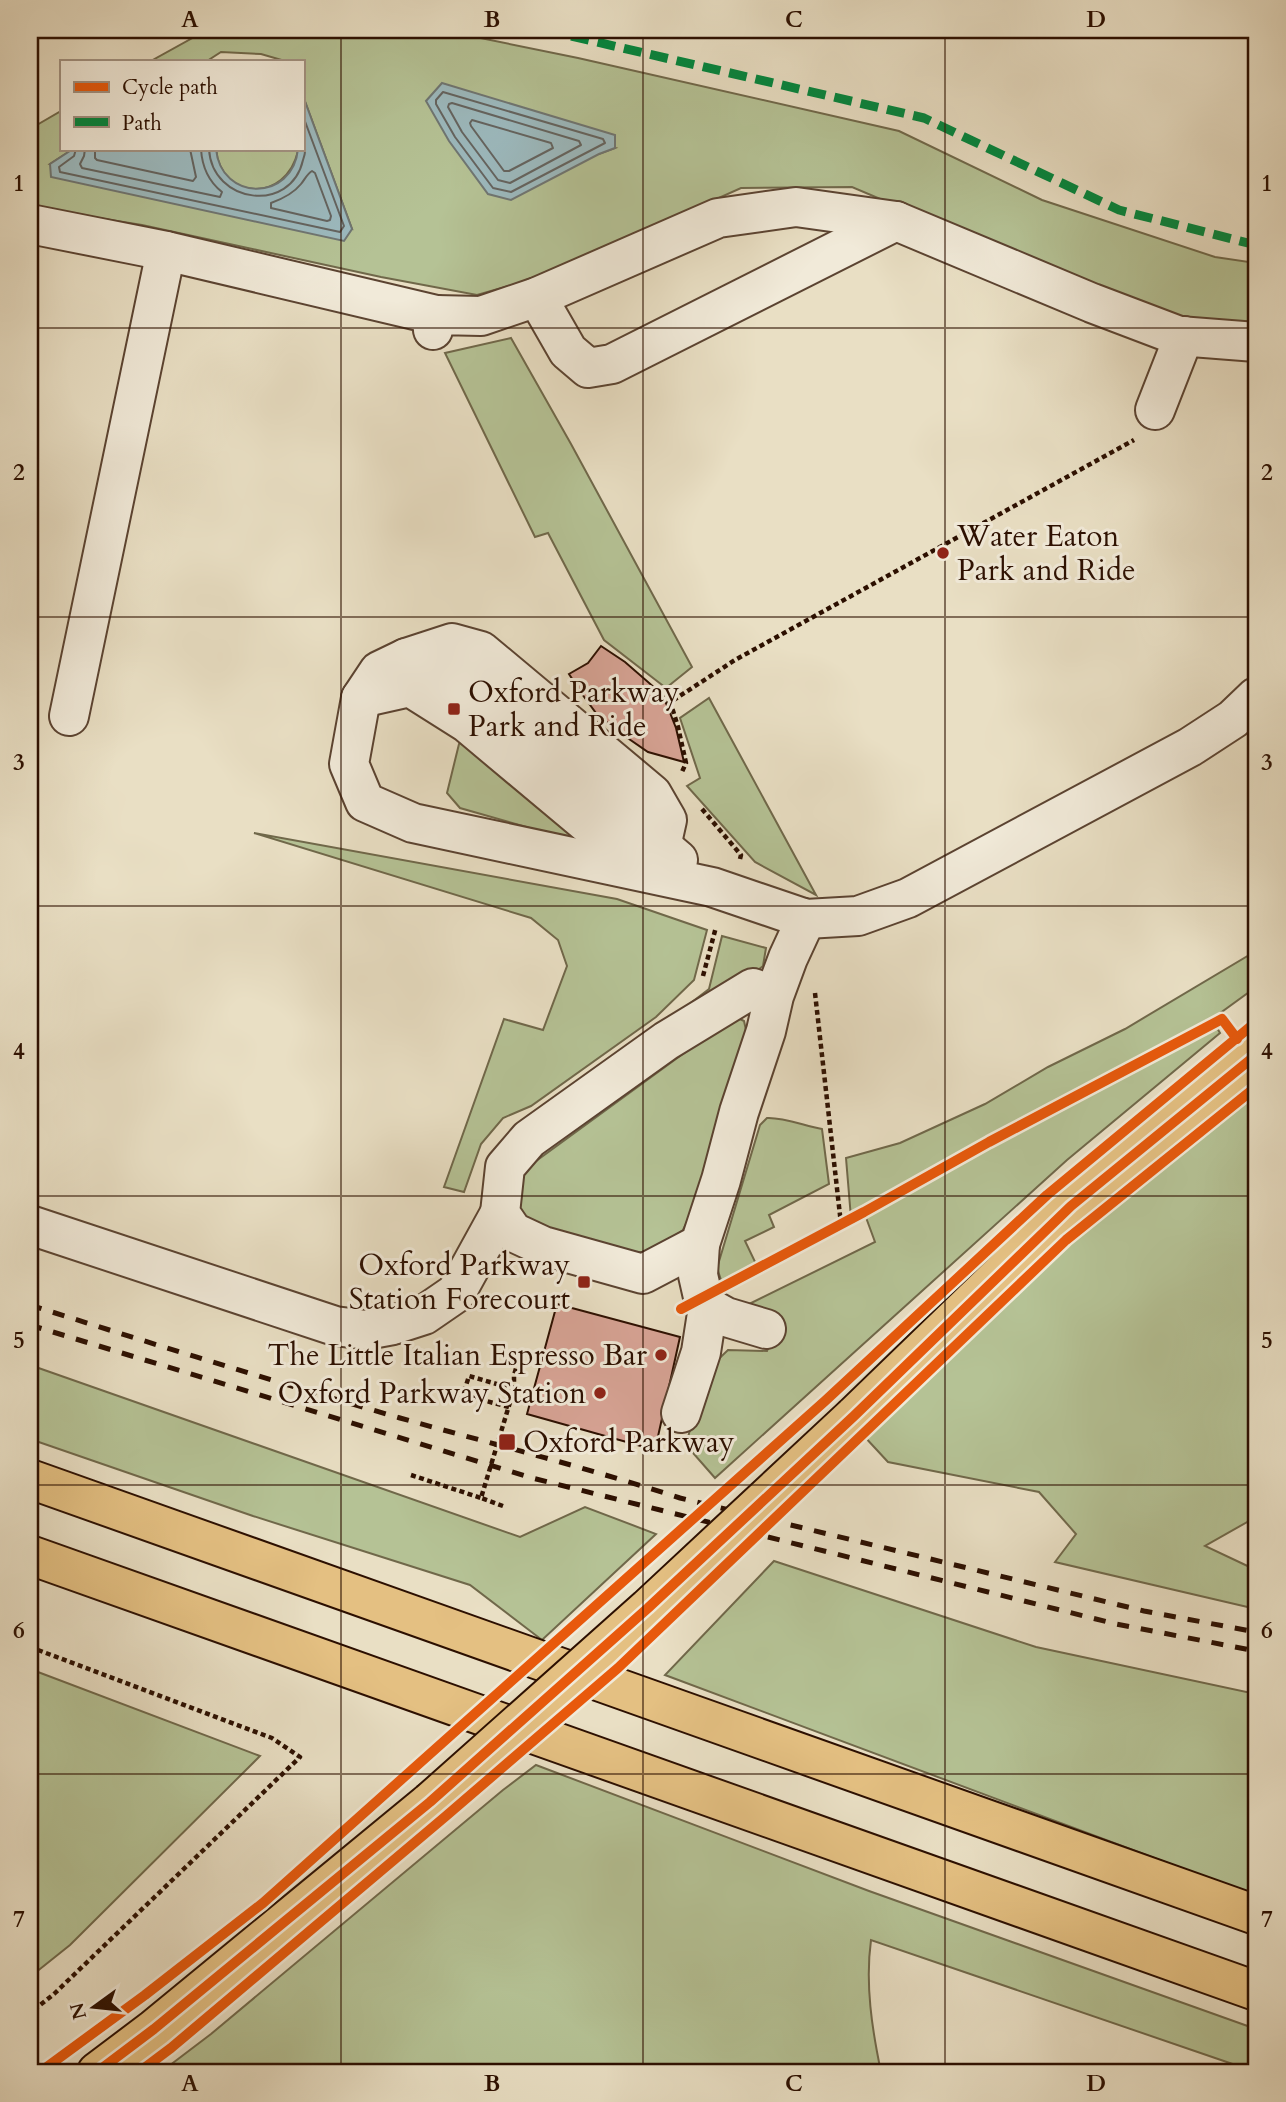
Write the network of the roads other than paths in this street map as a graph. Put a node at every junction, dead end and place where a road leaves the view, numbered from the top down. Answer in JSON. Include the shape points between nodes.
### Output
{"nodes":[{"id":1,"x":896,"y":221,"type":"junction"},
{"id":2,"x":30,"y":224,"type":"edge"},
{"id":3,"x":166,"y":251,"type":"junction"},
{"id":4,"x":537,"y":297,"type":"junction"},
{"id":5,"x":1184,"y":336,"type":"junction"},
{"id":6,"x":1256,"y":342,"type":"edge"},
{"id":7,"x":1146,"y":424,"type":"road end"},
{"id":8,"x":1256,"y":697,"type":"edge"},
{"id":9,"x":361,"y":698,"type":"junction"},
{"id":10,"x":69,"y":716,"type":"dead end"},
{"id":11,"x":661,"y":847,"type":"junction"},
{"id":12,"x":712,"y":887,"type":"junction"},
{"id":13,"x":806,"y":919,"type":"junction"},
{"id":14,"x":774,"y":996,"type":"junction"},
{"id":15,"x":1256,"y":1055,"type":"edge"},
{"id":16,"x":500,"y":1213,"type":"junction"},
{"id":17,"x":30,"y":1225,"type":"edge"},
{"id":18,"x":700,"y":1244,"type":"junction"},
{"id":19,"x":708,"y":1307,"type":"junction"},
{"id":20,"x":766,"y":1329,"type":"dead end"},
{"id":21,"x":681,"y":1413,"type":"dead end"},
{"id":22,"x":30,"y":1479,"type":"edge"},
{"id":23,"x":30,"y":1555,"type":"edge"},
{"id":24,"x":1256,"y":1915,"type":"edge"},
{"id":25,"x":1256,"y":1992,"type":"edge"},
{"id":26,"x":97,"y":2072,"type":"edge"}],
"edges":[{"from":1,"to":4,"type":"lane","via":[[796,207],[718,218]]},
{"from":1,"to":4,"type":"lane","via":[[612,364],[588,368],[568,351]]},
{"from":1,"to":5,"type":"lane"},
{"from":2,"to":3,"type":"lane"},
{"from":3,"to":4,"type":"lane","via":[[435,323],[481,316]]},
{"from":3,"to":10,"type":"lane"},
{"from":5,"to":6,"type":"lane"},
{"from":5,"to":7,"type":"lane"},
{"from":8,"to":13,"type":"lane","via":[[1233,719],[1190,747],[908,898],[858,916]]},
{"from":9,"to":11,"type":"lane","via":[[410,687],[467,723],[616,844],[626,850]]},
{"from":9,"to":11,"type":"lane","via":[[379,671],[406,658],[452,643],[481,651],[652,794],[667,820]]},
{"from":9,"to":12,"type":"lane","via":[[349,764],[365,802],[413,823]]},
{"from":11,"to":12,"type":"lane"},
{"from":12,"to":13,"type":"lane"},
{"from":13,"to":14,"type":"lane"},
{"from":14,"to":16,"type":"lane","via":[[753,988],[666,1041],[529,1139],[505,1167]]},
{"from":14,"to":18,"type":"lane"},
{"from":15,"to":26,"type":"main road","bridge":true,"via":[[1070,1206],[648,1608],[430,1802]]},
{"from":16,"to":17,"type":"lane","via":[[456,1293],[424,1315],[366,1330],[335,1326]]},
{"from":16,"to":18,"type":"lane","via":[[513,1232],[543,1246],[643,1274]]},
{"from":18,"to":19,"type":"lane","via":[[698,1275]]},
{"from":19,"to":20,"type":"lane"},
{"from":19,"to":21,"type":"lane","via":[[701,1352]]},
{"from":22,"to":24,"type":"main road"},
{"from":23,"to":25,"type":"main road"}]}
